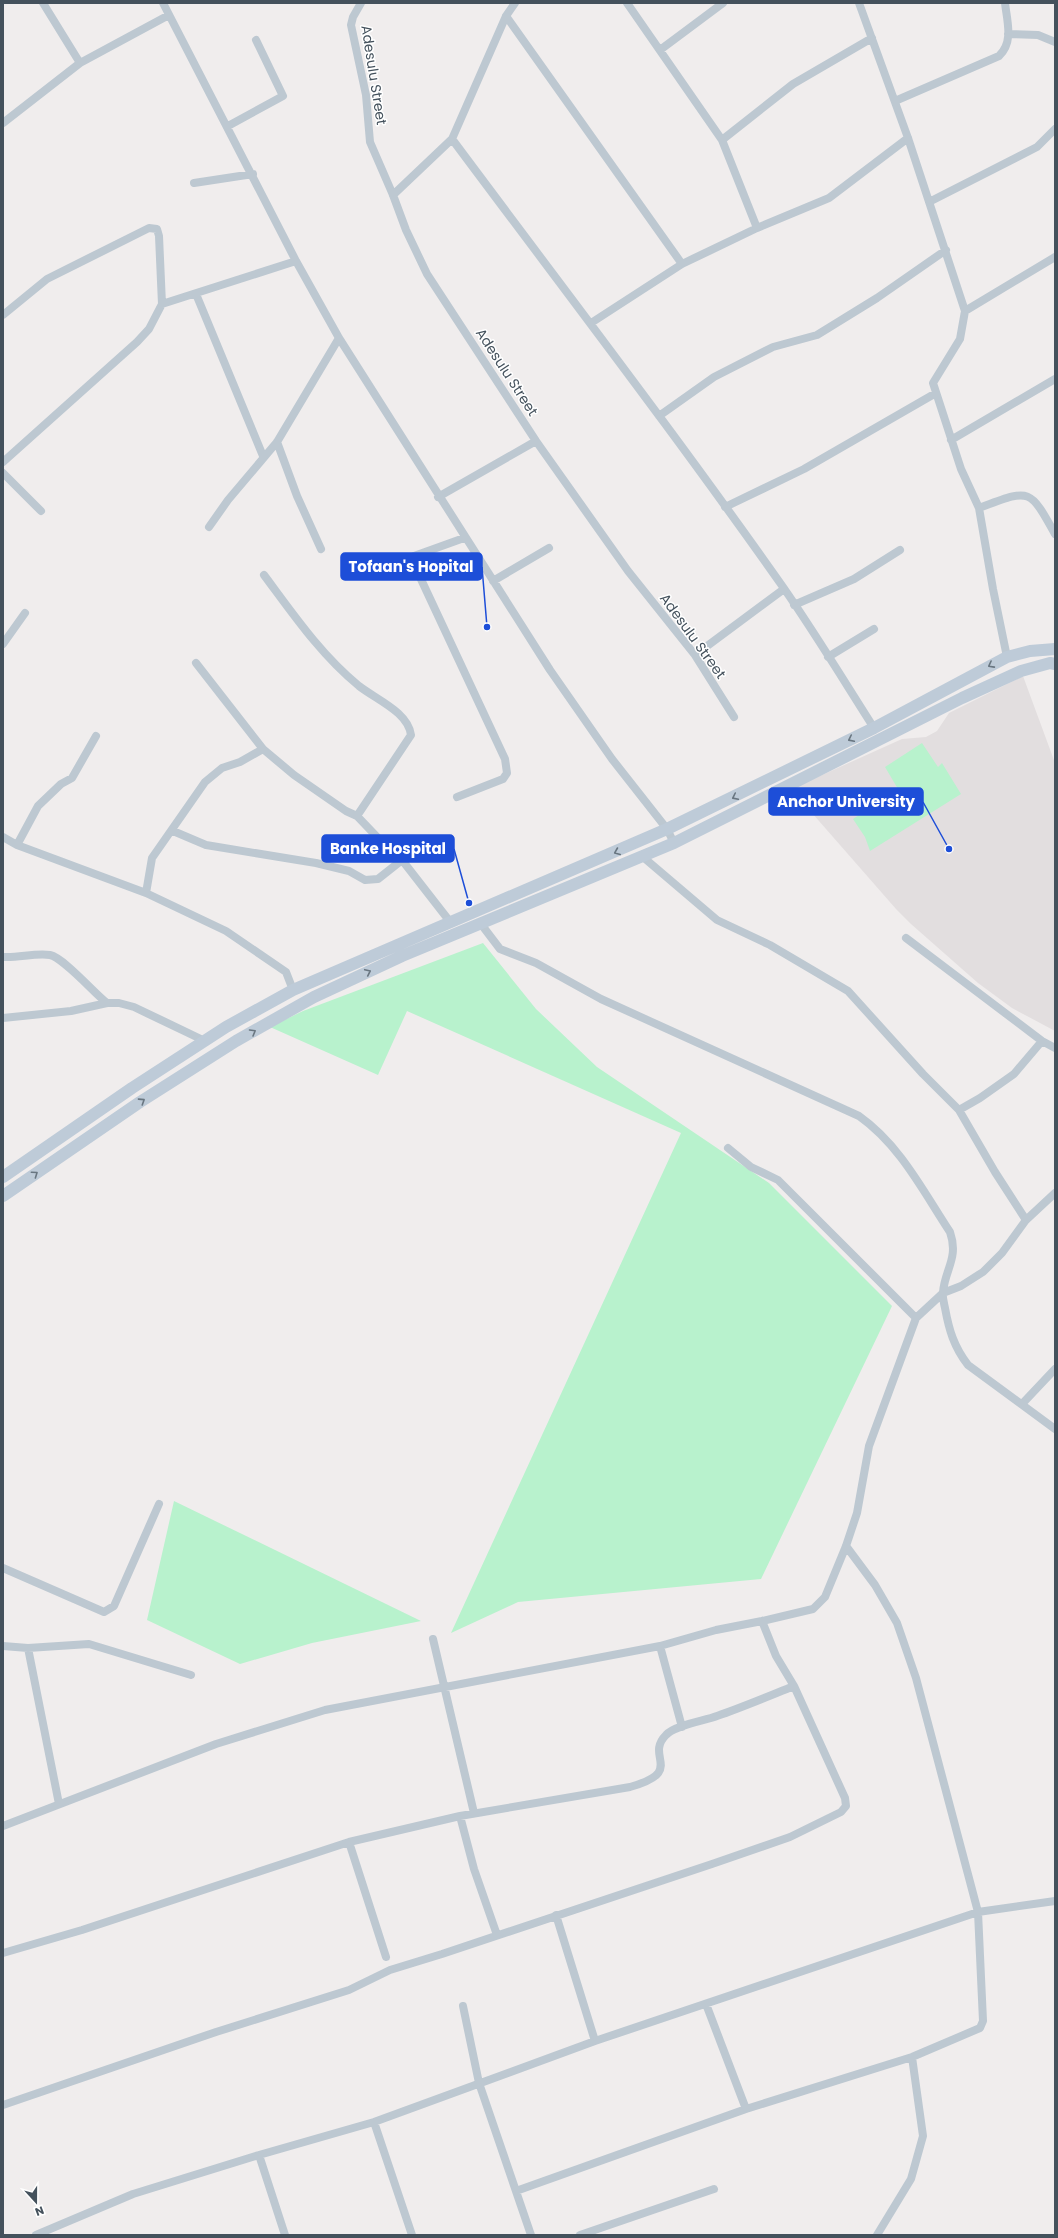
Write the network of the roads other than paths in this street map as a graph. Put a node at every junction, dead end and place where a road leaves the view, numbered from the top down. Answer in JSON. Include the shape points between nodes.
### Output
{"nodes":[{"id":1,"x":43,"y":3,"type":"edge"},
{"id":2,"x":164,"y":3,"type":"edge"},
{"id":3,"x":361,"y":3,"type":"edge"},
{"id":4,"x":515,"y":3,"type":"edge"},
{"id":5,"x":626,"y":3,"type":"edge"},
{"id":6,"x":723,"y":3,"type":"edge"},
{"id":7,"x":859,"y":3,"type":"edge"},
{"id":8,"x":1005,"y":3,"type":"edge"},
{"id":9,"x":168,"y":15,"type":"junction"},
{"id":10,"x":506,"y":16,"type":"junction"},
{"id":11,"x":1008,"y":34,"type":"junction"},
{"id":12,"x":872,"y":38,"type":"junction"},
{"id":13,"x":256,"y":40,"type":"dead end"},
{"id":14,"x":1055,"y":42,"type":"edge"},
{"id":15,"x":660,"y":50,"type":"junction"},
{"id":16,"x":80,"y":63,"type":"junction"},
{"id":17,"x":895,"y":101,"type":"junction"},
{"id":18,"x":3,"y":123,"type":"edge"},
{"id":19,"x":228,"y":126,"type":"junction"},
{"id":20,"x":1055,"y":129,"type":"edge"},
{"id":21,"x":908,"y":138,"type":"junction"},
{"id":22,"x":452,"y":139,"type":"junction"},
{"id":23,"x":722,"y":140,"type":"junction"},
{"id":24,"x":253,"y":174,"type":"junction"},
{"id":25,"x":194,"y":184,"type":"dead end"},
{"id":26,"x":393,"y":195,"type":"junction"},
{"id":27,"x":929,"y":202,"type":"junction"},
{"id":28,"x":757,"y":228,"type":"junction"},
{"id":29,"x":946,"y":250,"type":"junction"},
{"id":30,"x":1055,"y":257,"type":"edge"},
{"id":31,"x":296,"y":260,"type":"junction"},
{"id":32,"x":682,"y":264,"type":"junction"},
{"id":33,"x":196,"y":294,"type":"junction"},
{"id":34,"x":162,"y":304,"type":"junction"},
{"id":35,"x":965,"y":311,"type":"junction"},
{"id":36,"x":3,"y":315,"type":"edge"},
{"id":37,"x":591,"y":323,"type":"junction"},
{"id":38,"x":339,"y":338,"type":"junction"},
{"id":39,"x":1055,"y":379,"type":"edge"},
{"id":40,"x":936,"y":393,"type":"junction"},
{"id":41,"x":659,"y":416,"type":"junction"},
{"id":42,"x":951,"y":440,"type":"junction"},
{"id":43,"x":536,"y":441,"type":"junction"},
{"id":44,"x":277,"y":442,"type":"junction"},
{"id":45,"x":263,"y":456,"type":"junction"},
{"id":46,"x":3,"y":462,"type":"edge"},
{"id":47,"x":3,"y":473,"type":"edge"},
{"id":48,"x":438,"y":497,"type":"junction"},
{"id":49,"x":725,"y":507,"type":"junction"},
{"id":50,"x":979,"y":508,"type":"junction"},
{"id":51,"x":41,"y":511,"type":"dead end"},
{"id":52,"x":209,"y":527,"type":"dead end"},
{"id":53,"x":1055,"y":534,"type":"edge"},
{"id":54,"x":464,"y":538,"type":"junction"},
{"id":55,"x":549,"y":548,"type":"dead end"},
{"id":56,"x":321,"y":549,"type":"dead end"},
{"id":57,"x":900,"y":550,"type":"dead end"},
{"id":58,"x":264,"y":574,"type":"dead end"},
{"id":59,"x":493,"y":581,"type":"junction"},
{"id":60,"x":784,"y":589,"type":"junction"},
{"id":61,"x":794,"y":605,"type":"junction"},
{"id":62,"x":25,"y":613,"type":"dead end"},
{"id":63,"x":874,"y":629,"type":"dead end"},
{"id":64,"x":3,"y":644,"type":"edge"},
{"id":65,"x":1054,"y":648,"type":"edge"},
{"id":66,"x":695,"y":656,"type":"junction"},
{"id":67,"x":828,"y":657,"type":"junction"},
{"id":68,"x":1007,"y":657,"type":"junction"},
{"id":69,"x":196,"y":663,"type":"dead end"},
{"id":70,"x":1055,"y":664,"type":"edge"},
{"id":71,"x":734,"y":717,"type":"dead end"},
{"id":72,"x":874,"y":728,"type":"junction"},
{"id":73,"x":96,"y":736,"type":"dead end"},
{"id":74,"x":263,"y":749,"type":"junction"},
{"id":75,"x":457,"y":797,"type":"dead end"},
{"id":76,"x":357,"y":816,"type":"junction"},
{"id":77,"x":667,"y":830,"type":"junction"},
{"id":78,"x":172,"y":831,"type":"junction"},
{"id":79,"x":3,"y":837,"type":"edge"},
{"id":80,"x":674,"y":843,"type":"junction"},
{"id":81,"x":18,"y":845,"type":"junction"},
{"id":82,"x":643,"y":857,"type":"junction"},
{"id":83,"x":402,"y":860,"type":"junction"},
{"id":84,"x":146,"y":893,"type":"junction"},
{"id":85,"x":451,"y":923,"type":"junction"},
{"id":86,"x":481,"y":924,"type":"junction"},
{"id":87,"x":906,"y":938,"type":"dead end"},
{"id":88,"x":3,"y":957,"type":"edge"},
{"id":89,"x":293,"y":990,"type":"junction"},
{"id":90,"x":107,"y":1003,"type":"junction"},
{"id":91,"x":3,"y":1018,"type":"edge"},
{"id":92,"x":205,"y":1041,"type":"junction"},
{"id":93,"x":1042,"y":1041,"type":"junction"},
{"id":94,"x":1055,"y":1048,"type":"edge"},
{"id":95,"x":959,"y":1110,"type":"junction"},
{"id":96,"x":728,"y":1148,"type":"dead end"},
{"id":97,"x":3,"y":1177,"type":"edge"},
{"id":98,"x":1055,"y":1194,"type":"edge"},
{"id":99,"x":3,"y":1196,"type":"edge"},
{"id":100,"x":1026,"y":1220,"type":"junction"},
{"id":101,"x":943,"y":1293,"type":"junction"},
{"id":102,"x":916,"y":1318,"type":"junction"},
{"id":103,"x":1055,"y":1369,"type":"edge"},
{"id":104,"x":1022,"y":1404,"type":"junction"},
{"id":105,"x":1055,"y":1429,"type":"edge"},
{"id":106,"x":159,"y":1504,"type":"dead end"},
{"id":107,"x":846,"y":1546,"type":"junction"},
{"id":108,"x":3,"y":1568,"type":"edge"},
{"id":109,"x":762,"y":1621,"type":"junction"},
{"id":110,"x":434,"y":1639,"type":"dead end"},
{"id":111,"x":3,"y":1646,"type":"edge"},
{"id":112,"x":660,"y":1646,"type":"junction"},
{"id":113,"x":28,"y":1648,"type":"junction"},
{"id":114,"x":191,"y":1675,"type":"dead end"},
{"id":115,"x":794,"y":1686,"type":"junction"},
{"id":116,"x":445,"y":1687,"type":"junction"},
{"id":117,"x":682,"y":1727,"type":"junction"},
{"id":118,"x":59,"y":1804,"type":"junction"},
{"id":119,"x":474,"y":1813,"type":"junction"},
{"id":120,"x":460,"y":1816,"type":"junction"},
{"id":121,"x":3,"y":1826,"type":"edge"},
{"id":122,"x":349,"y":1842,"type":"junction"},
{"id":123,"x":1055,"y":1901,"type":"edge"},
{"id":124,"x":978,"y":1912,"type":"junction"},
{"id":125,"x":556,"y":1915,"type":"junction"},
{"id":126,"x":497,"y":1935,"type":"junction"},
{"id":127,"x":3,"y":1953,"type":"edge"},
{"id":128,"x":386,"y":1957,"type":"dead end"},
{"id":129,"x":706,"y":2004,"type":"junction"},
{"id":130,"x":464,"y":2006,"type":"dead end"},
{"id":131,"x":595,"y":2041,"type":"junction"},
{"id":132,"x":912,"y":2057,"type":"junction"},
{"id":133,"x":479,"y":2083,"type":"junction"},
{"id":134,"x":3,"y":2105,"type":"edge"},
{"id":135,"x":746,"y":2109,"type":"junction"},
{"id":136,"x":374,"y":2122,"type":"junction"},
{"id":137,"x":260,"y":2155,"type":"junction"},
{"id":138,"x":714,"y":2190,"type":"dead end"},
{"id":139,"x":516,"y":2191,"type":"junction"},
{"id":140,"x":36,"y":2235,"type":"edge"},
{"id":141,"x":285,"y":2235,"type":"edge"},
{"id":142,"x":412,"y":2235,"type":"edge"},
{"id":143,"x":531,"y":2235,"type":"edge"},
{"id":144,"x":580,"y":2235,"type":"edge"},
{"id":145,"x":877,"y":2235,"type":"edge"}],
"edges":[{"from":1,"to":16,"type":"street"},
{"from":2,"to":9,"type":"street"},
{"from":3,"to":26,"type":"street","name":"Adesulu Street","via":[[351,25],[366,95],[370,142]]},
{"from":4,"to":10,"type":"street"},
{"from":5,"to":15,"type":"street"},
{"from":6,"to":15,"type":"street"},
{"from":7,"to":12,"type":"street"},
{"from":8,"to":11,"type":"street"},
{"from":9,"to":16,"type":"street"},
{"from":9,"to":19,"type":"street"},
{"from":10,"to":22,"type":"street"},
{"from":10,"to":32,"type":"street"},
{"from":11,"to":14,"type":"street","via":[[1038,35]]},
{"from":11,"to":17,"type":"street","via":[[1006,49],[999,56]]},
{"from":12,"to":17,"type":"street"},
{"from":12,"to":23,"type":"street","via":[[793,84]]},
{"from":13,"to":19,"type":"street","via":[[283,96]]},
{"from":15,"to":23,"type":"street"},
{"from":16,"to":18,"type":"street"},
{"from":17,"to":21,"type":"street"},
{"from":19,"to":24,"type":"street"},
{"from":20,"to":27,"type":"street","via":[[1037,147]]},
{"from":21,"to":27,"type":"street"},
{"from":21,"to":28,"type":"street","via":[[829,198]]},
{"from":22,"to":26,"type":"street"},
{"from":22,"to":37,"type":"street"},
{"from":23,"to":28,"type":"street"},
{"from":24,"to":25,"type":"street"},
{"from":24,"to":31,"type":"street"},
{"from":26,"to":43,"type":"street","name":"Adesulu Street","via":[[427,274]]},
{"from":27,"to":29,"type":"street"},
{"from":28,"to":32,"type":"street"},
{"from":29,"to":35,"type":"street"},
{"from":29,"to":41,"type":"street","via":[[877,298],[817,335],[773,347],[714,377]]},
{"from":30,"to":35,"type":"street"},
{"from":31,"to":33,"type":"street"},
{"from":31,"to":38,"type":"street"},
{"from":32,"to":37,"type":"street"},
{"from":33,"to":34,"type":"street"},
{"from":33,"to":45,"type":"street"},
{"from":34,"to":36,"type":"street","via":[[159,236],[157,229],[149,228],[47,279]]},
{"from":34,"to":46,"type":"street","via":[[149,329],[137,342]]},
{"from":35,"to":40,"type":"street","via":[[960,339],[934,381]]},
{"from":37,"to":41,"type":"street"},
{"from":38,"to":44,"type":"street"},
{"from":38,"to":48,"type":"street"},
{"from":39,"to":42,"type":"street"},
{"from":40,"to":42,"type":"street"},
{"from":40,"to":49,"type":"street","via":[[804,469]]},
{"from":41,"to":49,"type":"street"},
{"from":42,"to":50,"type":"street"},
{"from":43,"to":48,"type":"street"},
{"from":43,"to":66,"type":"street","name":"Adesulu Street","via":[[628,571]]},
{"from":44,"to":45,"type":"street"},
{"from":44,"to":56,"type":"street","via":[[297,496]]},
{"from":45,"to":52,"type":"street"},
{"from":47,"to":51,"type":"street"},
{"from":48,"to":54,"type":"street"},
{"from":49,"to":60,"type":"street"},
{"from":50,"to":53,"type":"street","via":[[1008,497],[1027,495],[1040,506]]},
{"from":50,"to":68,"type":"street"},
{"from":54,"to":59,"type":"street"},
{"from":54,"to":75,"type":"street","via":[[414,556],[412,560],[505,759],[507,773],[503,779]]},
{"from":55,"to":59,"type":"street"},
{"from":57,"to":61,"type":"street","via":[[854,579]]},
{"from":58,"to":76,"type":"street","via":[[336,668],[403,717],[410,726],[411,735]]},
{"from":59,"to":77,"type":"street","via":[[554,676],[612,759]]},
{"from":60,"to":61,"type":"street"},
{"from":60,"to":66,"type":"street"},
{"from":61,"to":67,"type":"street"},
{"from":62,"to":64,"type":"street"},
{"from":63,"to":67,"type":"street"},
{"from":65,"to":68,"type":"street"},
{"from":66,"to":71,"type":"street","name":"Adesulu Street"},
{"from":67,"to":72,"type":"street"},
{"from":68,"to":72,"type":"street","one_way":true},
{"from":69,"to":74,"type":"street"},
{"from":70,"to":80,"type":"street","via":[[1021,671],[962,698]]},
{"from":72,"to":77,"type":"street","one_way":true},
{"from":73,"to":81,"type":"street","via":[[72,778],[61,784],[38,806]]},
{"from":74,"to":76,"type":"street","via":[[294,775]]},
{"from":74,"to":78,"type":"street","via":[[222,768],[205,782]]},
{"from":76,"to":83,"type":"street"},
{"from":77,"to":80,"type":"street"},
{"from":77,"to":85,"type":"street","one_way":true},
{"from":78,"to":83,"type":"street","via":[[206,845],[316,863],[349,871],[364,880],[378,879]]},
{"from":78,"to":84,"type":"street","via":[[152,858]]},
{"from":79,"to":81,"type":"street"},
{"from":80,"to":82,"type":"street"},
{"from":81,"to":84,"type":"street"},
{"from":82,"to":86,"type":"street"},
{"from":82,"to":95,"type":"street","via":[[717,920],[770,945],[848,991]]},
{"from":83,"to":85,"type":"street"},
{"from":84,"to":89,"type":"street","via":[[226,931],[286,972]]},
{"from":85,"to":89,"type":"street"},
{"from":99,"to":86,"type":"street","one_way":true,"via":[[140,1102],[314,997],[402,956]]},
{"from":86,"to":101,"type":"street","via":[[500,949],[536,963],[601,999],[860,1116],[901,1157],[950,1232],[953,1241],[952,1262]]},
{"from":87,"to":93,"type":"street"},
{"from":88,"to":90,"type":"street","via":[[19,958],[38,954],[52,956],[76,973]]},
{"from":89,"to":92,"type":"street"},
{"from":90,"to":91,"type":"street","via":[[71,1011]]},
{"from":90,"to":92,"type":"street","via":[[134,1007]]},
{"from":92,"to":97,"type":"street"},
{"from":93,"to":94,"type":"street"},
{"from":93,"to":95,"type":"street","via":[[1014,1074]]},
{"from":95,"to":100,"type":"street"},
{"from":96,"to":102,"type":"street","via":[[751,1167],[778,1180]]},
{"from":98,"to":100,"type":"street"},
{"from":100,"to":101,"type":"street","via":[[983,1272],[961,1286]]},
{"from":101,"to":102,"type":"street"},
{"from":101,"to":104,"type":"street","via":[[950,1333],[958,1352],[968,1365]]},
{"from":102,"to":107,"type":"street","via":[[869,1446],[857,1513]]},
{"from":103,"to":104,"type":"street"},
{"from":104,"to":105,"type":"street"},
{"from":106,"to":108,"type":"street","via":[[114,1606],[104,1612]]},
{"from":107,"to":109,"type":"street","via":[[825,1597],[818,1605],[813,1609]]},
{"from":107,"to":124,"type":"street","via":[[875,1585],[897,1623],[916,1678]]},
{"from":109,"to":112,"type":"street","via":[[716,1630]]},
{"from":109,"to":115,"type":"street","via":[[776,1656]]},
{"from":110,"to":116,"type":"street"},
{"from":111,"to":113,"type":"street"},
{"from":112,"to":116,"type":"street"},
{"from":112,"to":117,"type":"street"},
{"from":113,"to":114,"type":"street","via":[[89,1644]]},
{"from":113,"to":118,"type":"street"},
{"from":115,"to":117,"type":"street","via":[[718,1716]]},
{"from":115,"to":125,"type":"street","via":[[845,1798],[844,1809],[790,1837]]},
{"from":116,"to":118,"type":"street","via":[[325,1710],[280,1723],[216,1744]]},
{"from":116,"to":119,"type":"street"},
{"from":117,"to":119,"type":"street","via":[[671,1731],[662,1740],[661,1770],[650,1782]]},
{"from":118,"to":121,"type":"street"},
{"from":119,"to":120,"type":"street"},
{"from":120,"to":122,"type":"street"},
{"from":120,"to":126,"type":"street","via":[[474,1869]]},
{"from":122,"to":127,"type":"street","via":[[82,1930]]},
{"from":122,"to":128,"type":"street"},
{"from":123,"to":124,"type":"street"},
{"from":124,"to":129,"type":"street"},
{"from":124,"to":132,"type":"street","via":[[983,2021],[980,2028]]},
{"from":125,"to":126,"type":"street"},
{"from":125,"to":131,"type":"street"},
{"from":126,"to":134,"type":"street","via":[[390,1970],[320,2000],[216,2032]]},
{"from":129,"to":131,"type":"street"},
{"from":129,"to":135,"type":"street"},
{"from":130,"to":133,"type":"street"},
{"from":131,"to":133,"type":"street"},
{"from":132,"to":135,"type":"street"},
{"from":132,"to":145,"type":"street","via":[[923,2136],[911,2179]]},
{"from":133,"to":136,"type":"street"},
{"from":133,"to":139,"type":"street"},
{"from":135,"to":139,"type":"street"},
{"from":136,"to":137,"type":"street"},
{"from":136,"to":142,"type":"street"},
{"from":137,"to":140,"type":"street","via":[[122,2198],[83,2217]]},
{"from":137,"to":141,"type":"street"},
{"from":138,"to":144,"type":"street"},
{"from":139,"to":143,"type":"street"}]}
